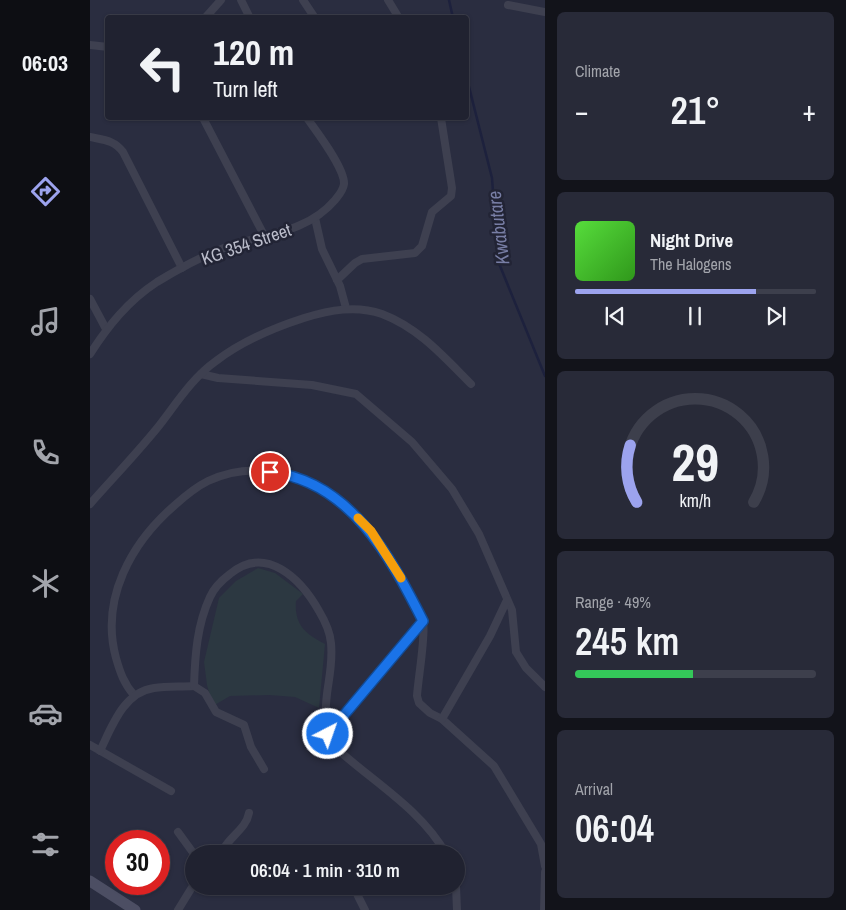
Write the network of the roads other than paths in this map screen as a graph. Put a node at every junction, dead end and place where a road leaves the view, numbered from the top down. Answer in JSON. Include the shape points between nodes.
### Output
{"nodes":[{"id":1,"x":221,"y":0,"type":"edge"},
{"id":2,"x":241,"y":0,"type":"edge"},
{"id":3,"x":304,"y":0,"type":"edge"},
{"id":4,"x":388,"y":0,"type":"edge"},
{"id":5,"x":508,"y":5,"type":"dead end"},
{"id":6,"x":545,"y":12,"type":"edge"},
{"id":7,"x":208,"y":15,"type":"edge"},
{"id":8,"x":248,"y":15,"type":"edge"},
{"id":9,"x":313,"y":15,"type":"edge"},
{"id":10,"x":397,"y":15,"type":"edge"},
{"id":11,"x":90,"y":45,"type":"edge"},
{"id":12,"x":105,"y":47,"type":"edge"},
{"id":13,"x":203,"y":120,"type":"edge"},
{"id":14,"x":308,"y":120,"type":"edge"},
{"id":15,"x":441,"y":120,"type":"edge"},
{"id":16,"x":90,"y":137,"type":"edge"},
{"id":17,"x":315,"y":218,"type":"junction"},
{"id":18,"x":265,"y":236,"type":"junction"},
{"id":19,"x":182,"y":268,"type":"junction"},
{"id":20,"x":337,"y":280,"type":"junction"},
{"id":21,"x":90,"y":298,"type":"edge"},
{"id":22,"x":346,"y":308,"type":"junction"},
{"id":23,"x":106,"y":329,"type":"junction"},
{"id":24,"x":90,"y":354,"type":"edge"},
{"id":25,"x":201,"y":374,"type":"junction"},
{"id":26,"x":471,"y":384,"type":"dead end"},
{"id":27,"x":90,"y":504,"type":"edge"},
{"id":28,"x":507,"y":600,"type":"junction"},
{"id":29,"x":423,"y":621,"type":"junction"},
{"id":30,"x":194,"y":686,"type":"junction"},
{"id":31,"x":545,"y":687,"type":"edge"},
{"id":32,"x":134,"y":695,"type":"junction"},
{"id":33,"x":442,"y":719,"type":"junction"},
{"id":34,"x":328,"y":734,"type":"junction"},
{"id":35,"x":90,"y":745,"type":"edge"},
{"id":36,"x":100,"y":751,"type":"junction"},
{"id":37,"x":264,"y":769,"type":"dead end"},
{"id":38,"x":171,"y":791,"type":"dead end"},
{"id":39,"x":249,"y":813,"type":"dead end"},
{"id":40,"x":178,"y":832,"type":"dead end"},
{"id":41,"x":187,"y":845,"type":"edge"},
{"id":42,"x":226,"y":845,"type":"edge"},
{"id":43,"x":441,"y":845,"type":"edge"},
{"id":44,"x":545,"y":866,"type":"edge"},
{"id":45,"x":545,"y":872,"type":"edge"},
{"id":46,"x":90,"y":881,"type":"edge"},
{"id":47,"x":187,"y":895,"type":"edge"},
{"id":48,"x":358,"y":895,"type":"edge"},
{"id":49,"x":456,"y":895,"type":"edge"},
{"id":50,"x":135,"y":910,"type":"edge"},
{"id":51,"x":178,"y":910,"type":"edge"},
{"id":52,"x":365,"y":910,"type":"edge"},
{"id":53,"x":457,"y":910,"type":"edge"},
{"id":54,"x":544,"y":910,"type":"edge"}],
"edges":[{"from":1,"to":7,"type":"street"},
{"from":2,"to":8,"type":"street"},
{"from":3,"to":9,"type":"street"},
{"from":4,"to":10,"type":"street"},
{"from":5,"to":6,"type":"street"},
{"from":11,"to":12,"type":"street"},
{"from":13,"to":18,"type":"street"},
{"from":14,"to":17,"type":"street","name":"KG 354 Street","via":[[343,176],[344,183],[342,191]]},
{"from":15,"to":20,"type":"street","via":[[452,188],[450,196],[432,212],[422,246],[415,253],[362,259]]},
{"from":16,"to":19,"type":"street","via":[[110,140],[123,152]]},
{"from":17,"to":18,"type":"street","name":"KG 354 Street"},
{"from":17,"to":20,"type":"street","via":[[322,249]]},
{"from":18,"to":19,"type":"street","name":"KG 354 Street","via":[[231,246]]},
{"from":19,"to":23,"type":"street","name":"KG 354 Street","via":[[141,294]]},
{"from":20,"to":22,"type":"street"},
{"from":21,"to":23,"type":"street"},
{"from":22,"to":25,"type":"street","via":[[271,329],[216,361]]},
{"from":22,"to":26,"type":"street","via":[[382,314],[407,327],[423,337]]},
{"from":23,"to":24,"type":"street","name":"KG 354 Street"},
{"from":25,"to":27,"type":"street"},
{"from":25,"to":28,"type":"street","via":[[312,385],[356,394],[412,442],[452,489],[491,557]]},
{"from":28,"to":31,"type":"street","via":[[514,616],[516,652],[526,668]]},
{"from":28,"to":33,"type":"street"},
{"from":29,"to":32,"type":"street","via":[[398,571],[371,531],[344,505],[323,490],[280,473],[258,470],[233,473],[202,485],[161,518],[133,552],[123,573],[112,604],[111,631],[120,672]]},
{"from":29,"to":33,"type":"street","via":[[417,696],[419,703]]},
{"from":29,"to":34,"type":"street"},
{"from":30,"to":32,"type":"street","via":[[154,688]]},
{"from":30,"to":34,"type":"street","via":[[198,633],[210,594],[236,568],[249,562],[263,561],[278,568],[308,593],[325,623],[332,645],[325,716]]},
{"from":30,"to":37,"type":"street","via":[[205,693],[216,712],[244,725],[251,747]]},
{"from":32,"to":36,"type":"street"},
{"from":33,"to":44,"type":"street","via":[[494,766],[541,844]]},
{"from":34,"to":43,"type":"street","via":[[336,748],[412,813]]},
{"from":35,"to":36,"type":"street"},
{"from":36,"to":38,"type":"street"},
{"from":39,"to":42,"type":"street","via":[[238,834]]},
{"from":40,"to":41,"type":"street"},
{"from":45,"to":54,"type":"street"},
{"from":46,"to":50,"type":"main road"},
{"from":47,"to":51,"type":"street"},
{"from":48,"to":52,"type":"street"},
{"from":49,"to":53,"type":"street"}]}
